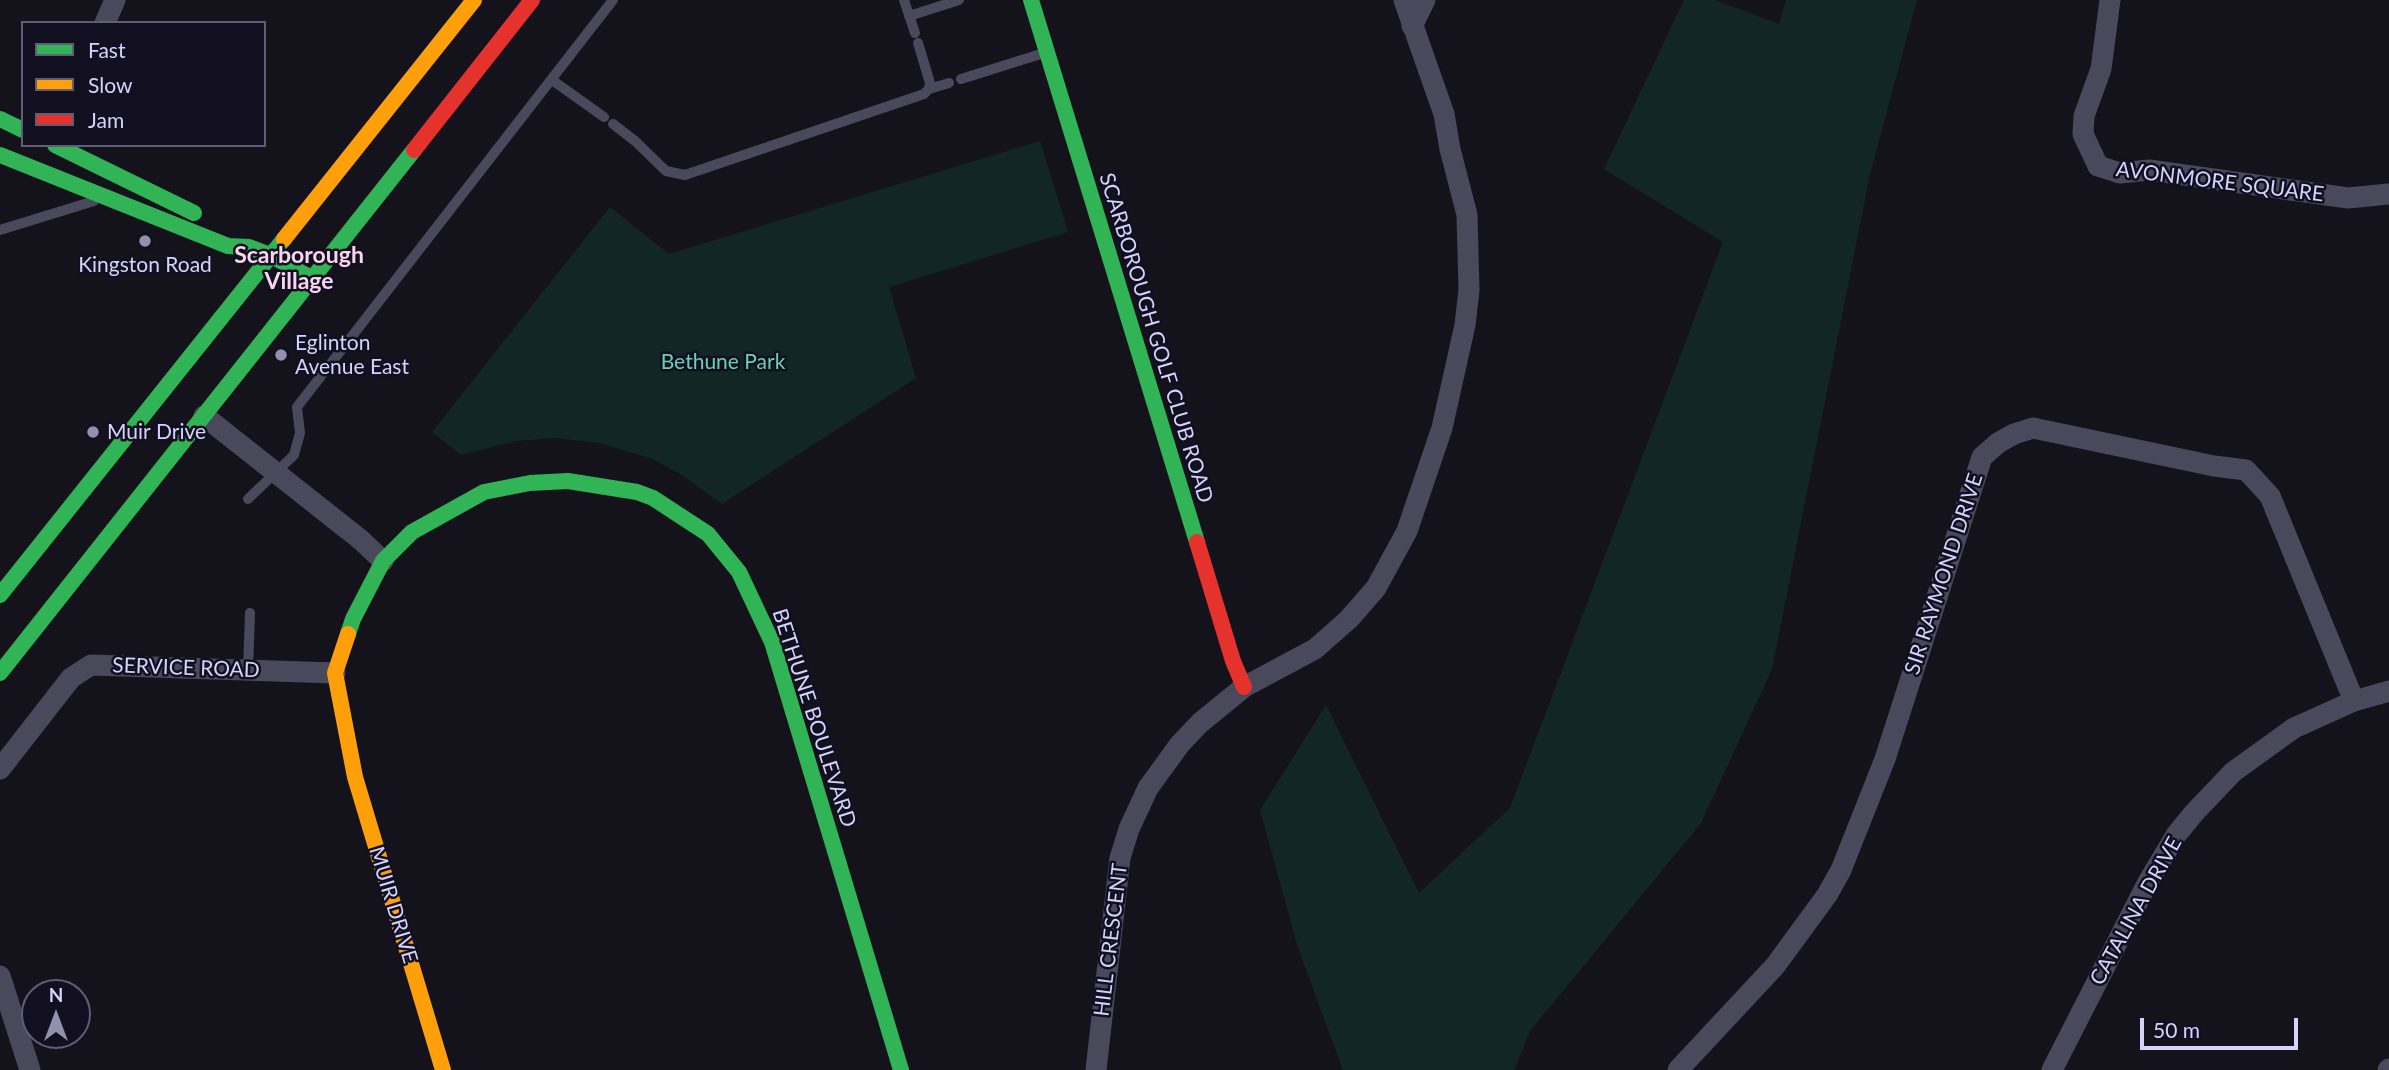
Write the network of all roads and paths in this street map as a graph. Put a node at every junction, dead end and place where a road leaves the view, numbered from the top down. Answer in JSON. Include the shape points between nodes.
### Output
{"nodes":[{"id":1,"x":115,"y":0,"type":"edge"},
{"id":2,"x":474,"y":0,"type":"edge"},
{"id":3,"x":532,"y":0,"type":"edge"},
{"id":4,"x":613,"y":0,"type":"edge"},
{"id":5,"x":904,"y":0,"type":"edge"},
{"id":6,"x":959,"y":0,"type":"edge"},
{"id":7,"x":1031,"y":0,"type":"edge"},
{"id":8,"x":1404,"y":0,"type":"edge"},
{"id":9,"x":1425,"y":0,"type":"edge"},
{"id":10,"x":2110,"y":0,"type":"edge"},
{"id":11,"x":909,"y":16,"type":"junction"},
{"id":12,"x":106,"y":21,"type":"edge"},
{"id":13,"x":1412,"y":26,"type":"junction"},
{"id":14,"x":1047,"y":52,"type":"junction"},
{"id":15,"x":552,"y":80,"type":"junction"},
{"id":16,"x":929,"y":89,"type":"junction"},
{"id":17,"x":0,"y":119,"type":"edge"},
{"id":18,"x":21,"y":129,"type":"edge"},
{"id":19,"x":54,"y":147,"type":"edge"},
{"id":20,"x":59,"y":147,"type":"edge"},
{"id":21,"x":0,"y":155,"type":"edge"},
{"id":22,"x":37,"y":170,"type":"junction"},
{"id":23,"x":2389,"y":194,"type":"edge"},
{"id":24,"x":105,"y":198,"type":"junction"},
{"id":25,"x":0,"y":230,"type":"edge"},
{"id":26,"x":249,"y":247,"type":"junction"},
{"id":27,"x":270,"y":255,"type":"junction"},
{"id":28,"x":313,"y":279,"type":"junction"},
{"id":29,"x":204,"y":416,"type":"junction"},
{"id":30,"x":276,"y":474,"type":"junction"},
{"id":31,"x":248,"y":499,"type":"dead end"},
{"id":32,"x":383,"y":561,"type":"junction"},
{"id":33,"x":0,"y":595,"type":"edge"},
{"id":34,"x":250,"y":613,"type":"dead end"},
{"id":35,"x":248,"y":670,"type":"junction"},
{"id":36,"x":0,"y":673,"type":"edge"},
{"id":37,"x":335,"y":673,"type":"junction"},
{"id":38,"x":1244,"y":687,"type":"junction"},
{"id":39,"x":2389,"y":691,"type":"edge"},
{"id":40,"x":2354,"y":701,"type":"junction"},
{"id":41,"x":0,"y":769,"type":"edge"},
{"id":42,"x":0,"y":976,"type":"edge"},
{"id":43,"x":30,"y":1070,"type":"edge"},
{"id":44,"x":443,"y":1070,"type":"edge"},
{"id":45,"x":901,"y":1070,"type":"edge"},
{"id":46,"x":1096,"y":1070,"type":"edge"},
{"id":47,"x":1678,"y":1070,"type":"edge"},
{"id":48,"x":2052,"y":1070,"type":"edge"}],
"edges":[{"from":1,"to":12,"type":"street"},
{"from":2,"to":27,"type":"main road"},
{"from":3,"to":28,"type":"main road"},
{"from":4,"to":15,"type":"lane"},
{"from":5,"to":11,"type":"lane"},
{"from":6,"to":11,"type":"lane"},
{"from":7,"to":14,"type":"main road","name":"SCARBOROUGH GOLF CLUB ROAD"},
{"from":8,"to":13,"type":"street","name":"HILL CRESCENT"},
{"from":9,"to":13,"type":"street"},
{"from":10,"to":23,"type":"street","name":"AVONMORE SQUARE","via":[[2101,69],[2084,116],[2084,134],[2098,166],[2120,173],[2149,170],[2348,198]]},
{"from":11,"to":16,"type":"lane"},
{"from":13,"to":38,"type":"street","name":"HILL CRESCENT","via":[[1444,114],[1467,215],[1465,325],[1442,428],[1407,531],[1376,588],[1315,649]]},
{"from":14,"to":16,"type":"lane"},
{"from":14,"to":38,"type":"main road","name":"SCARBOROUGH GOLF CLUB ROAD"},
{"from":15,"to":16,"type":"lane","via":[[635,141],[666,171],[685,176]]},
{"from":15,"to":30,"type":"lane","via":[[296,407],[300,425],[297,448]]},
{"from":17,"to":18,"type":"main road"},
{"from":19,"to":22,"type":"street"},
{"from":20,"to":26,"type":"main road","via":[[237,234]]},
{"from":21,"to":22,"type":"main road"},
{"from":22,"to":24,"type":"main road"},
{"from":24,"to":25,"type":"lane"},
{"from":24,"to":26,"type":"main road","via":[[228,246]]},
{"from":26,"to":27,"type":"main road"},
{"from":27,"to":28,"type":"main road"},
{"from":27,"to":33,"type":"main road"},
{"from":28,"to":29,"type":"main road"},
{"from":29,"to":30,"type":"street"},
{"from":29,"to":36,"type":"main road"},
{"from":30,"to":31,"type":"lane"},
{"from":30,"to":32,"type":"street"},
{"from":32,"to":37,"type":"main road","name":"MUIR DRIVE","via":[[353,619]]},
{"from":32,"to":45,"type":"main road","name":"BETHUNE BOULEVARD","via":[[412,532],[484,492],[530,483],[568,481],[637,492],[708,534],[739,572],[772,642]]},
{"from":34,"to":35,"type":"lane"},
{"from":35,"to":37,"type":"street","name":"SERVICE ROAD"},
{"from":35,"to":41,"type":"street","name":"SERVICE ROAD","via":[[91,665],[71,678]]},
{"from":37,"to":44,"type":"main road","name":"MUIR DRIVE","via":[[355,777]]},
{"from":38,"to":46,"type":"street","name":"HILL CRESCENT","via":[[1180,744],[1148,788],[1129,829],[1115,885]]},
{"from":39,"to":40,"type":"street","name":"CATALINA DRIVE"},
{"from":40,"to":47,"type":"street","name":"SIR RAYMOND DRIVE","via":[[2270,496],[2245,470],[2033,428],[2014,434],[1982,457],[1885,759],[1841,870],[1775,966]]},
{"from":40,"to":48,"type":"street","name":"CATALINA DRIVE","via":[[2269,744],[2233,772],[2176,835]]},
{"from":42,"to":43,"type":"street"}]}
